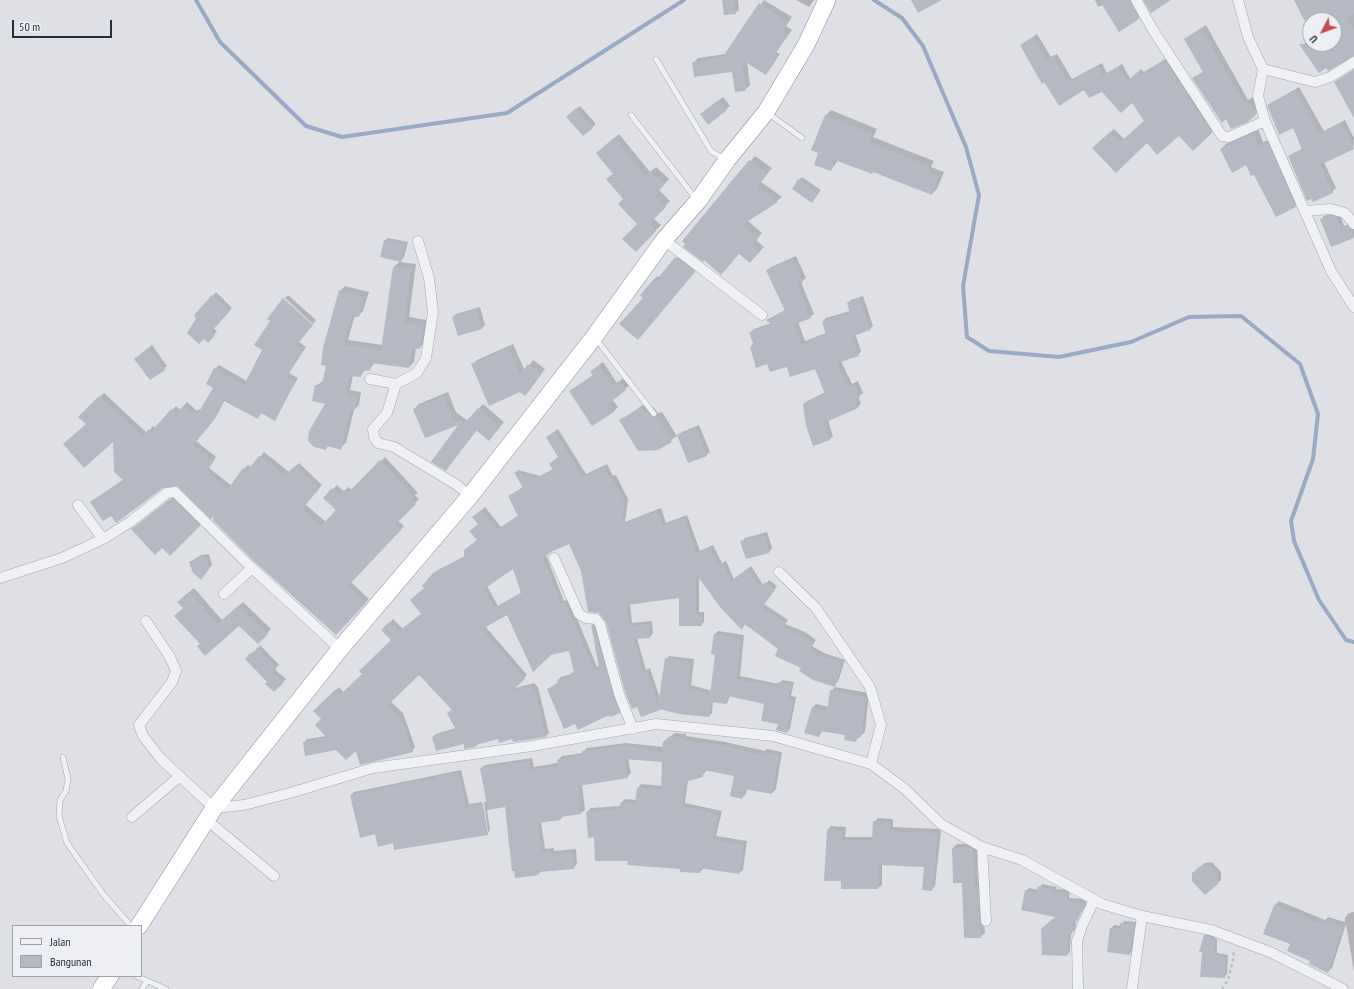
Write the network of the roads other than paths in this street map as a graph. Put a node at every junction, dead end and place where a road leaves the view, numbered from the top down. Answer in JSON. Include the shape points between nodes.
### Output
{"nodes":[{"id":1,"x":827,"y":0,"type":"edge"},
{"id":2,"x":1136,"y":0,"type":"edge"},
{"id":3,"x":1238,"y":0,"type":"edge"},
{"id":4,"x":656,"y":59,"type":"dead end"},
{"id":5,"x":1354,"y":62,"type":"edge"},
{"id":6,"x":1263,"y":69,"type":"junction"},
{"id":7,"x":766,"y":112,"type":"junction"},
{"id":8,"x":631,"y":115,"type":"dead end"},
{"id":9,"x":1265,"y":121,"type":"junction"},
{"id":10,"x":802,"y":138,"type":"dead end"},
{"id":11,"x":727,"y":160,"type":"junction"},
{"id":12,"x":698,"y":201,"type":"junction"},
{"id":13,"x":1306,"y":211,"type":"junction"},
{"id":14,"x":1354,"y":224,"type":"edge"},
{"id":15,"x":664,"y":240,"type":"junction"},
{"id":16,"x":418,"y":241,"type":"dead end"},
{"id":17,"x":1354,"y":307,"type":"edge"},
{"id":18,"x":762,"y":316,"type":"dead end"},
{"id":19,"x":594,"y":337,"type":"junction"},
{"id":20,"x":370,"y":379,"type":"dead end"},
{"id":21,"x":396,"y":384,"type":"junction"},
{"id":22,"x":654,"y":414,"type":"dead end"},
{"id":23,"x":470,"y":496,"type":"junction"},
{"id":24,"x":78,"y":505,"type":"dead end"},
{"id":25,"x":103,"y":539,"type":"junction"},
{"id":26,"x":554,"y":558,"type":"dead end"},
{"id":27,"x":252,"y":568,"type":"junction"},
{"id":28,"x":779,"y":572,"type":"dead end"},
{"id":29,"x":0,"y":578,"type":"edge"},
{"id":30,"x":224,"y":594,"type":"dead end"},
{"id":31,"x":146,"y":621,"type":"dead end"},
{"id":32,"x":340,"y":649,"type":"junction"},
{"id":33,"x":633,"y":729,"type":"junction"},
{"id":34,"x":63,"y":756,"type":"dead end"},
{"id":35,"x":871,"y":764,"type":"junction"},
{"id":36,"x":180,"y":776,"type":"junction"},
{"id":37,"x":211,"y":814,"type":"junction"},
{"id":38,"x":132,"y":817,"type":"dead end"},
{"id":39,"x":982,"y":847,"type":"junction"},
{"id":40,"x":274,"y":876,"type":"dead end"},
{"id":41,"x":1094,"y":900,"type":"junction"},
{"id":42,"x":1142,"y":916,"type":"junction"},
{"id":43,"x":986,"y":921,"type":"dead end"},
{"id":44,"x":130,"y":925,"type":"edge"},
{"id":45,"x":140,"y":925,"type":"edge"},
{"id":46,"x":109,"y":977,"type":"edge"},
{"id":47,"x":138,"y":977,"type":"edge"},
{"id":48,"x":147,"y":982,"type":"junction"},
{"id":49,"x":101,"y":989,"type":"edge"},
{"id":50,"x":142,"y":989,"type":"edge"},
{"id":51,"x":166,"y":989,"type":"edge"},
{"id":52,"x":1078,"y":989,"type":"edge"},
{"id":53,"x":1132,"y":989,"type":"edge"},
{"id":54,"x":1343,"y":989,"type":"edge"}],
"edges":[{"from":1,"to":7,"type":"highway","via":[[806,45]]},
{"from":2,"to":9,"type":"street","via":[[1222,136],[1229,137]]},
{"from":3,"to":6,"type":"street","via":[[1248,37]]},
{"from":4,"to":11,"type":"lane","via":[[711,151]]},
{"from":5,"to":6,"type":"street","via":[[1315,82]]},
{"from":6,"to":9,"type":"street","via":[[1258,96]]},
{"from":7,"to":10,"type":"lane"},
{"from":7,"to":11,"type":"highway"},
{"from":8,"to":12,"type":"lane"},
{"from":9,"to":13,"type":"street"},
{"from":11,"to":12,"type":"highway"},
{"from":12,"to":15,"type":"highway"},
{"from":13,"to":14,"type":"street","via":[[1330,209],[1345,213]]},
{"from":13,"to":17,"type":"street","via":[[1331,271]]},
{"from":15,"to":18,"type":"street"},
{"from":15,"to":19,"type":"highway"},
{"from":16,"to":21,"type":"street","via":[[429,278],[433,312],[426,358],[417,373]]},
{"from":19,"to":22,"type":"lane"},
{"from":19,"to":23,"type":"highway"},
{"from":20,"to":21,"type":"street"},
{"from":21,"to":23,"type":"street","via":[[387,413],[374,429],[374,437],[378,443],[394,447],[457,485]]},
{"from":23,"to":32,"type":"highway"},
{"from":24,"to":25,"type":"street"},
{"from":25,"to":27,"type":"street","via":[[130,522],[167,492],[175,492]]},
{"from":25,"to":29,"type":"street","via":[[62,558]]},
{"from":26,"to":33,"type":"street","via":[[579,614],[600,624],[619,694]]},
{"from":27,"to":30,"type":"street"},
{"from":27,"to":32,"type":"street"},
{"from":28,"to":35,"type":"street","via":[[816,608],[870,687],[881,725]]},
{"from":31,"to":36,"type":"street","via":[[170,656],[176,671],[172,682],[139,724],[149,745]]},
{"from":32,"to":37,"type":"highway"},
{"from":33,"to":35,"type":"street","via":[[668,724],[773,736]]},
{"from":33,"to":37,"type":"street","via":[[373,768]]},
{"from":34,"to":44,"type":"lane","via":[[68,778],[66,791],[60,800],[59,816],[67,843],[103,894]]},
{"from":35,"to":39,"type":"street","via":[[905,790],[941,824]]},
{"from":36,"to":37,"type":"street"},
{"from":36,"to":38,"type":"street"},
{"from":37,"to":40,"type":"street"},
{"from":37,"to":45,"type":"highway"},
{"from":39,"to":41,"type":"street","via":[[1022,860]]},
{"from":39,"to":43,"type":"street"},
{"from":41,"to":42,"type":"street"},
{"from":41,"to":52,"type":"street","via":[[1077,941]]},
{"from":42,"to":53,"type":"street"},
{"from":42,"to":54,"type":"street","via":[[1211,930],[1234,938],[1270,952]]},
{"from":46,"to":49,"type":"highway"},
{"from":47,"to":48,"type":"lane"},
{"from":48,"to":50,"type":"lane"},
{"from":48,"to":51,"type":"lane"}]}
